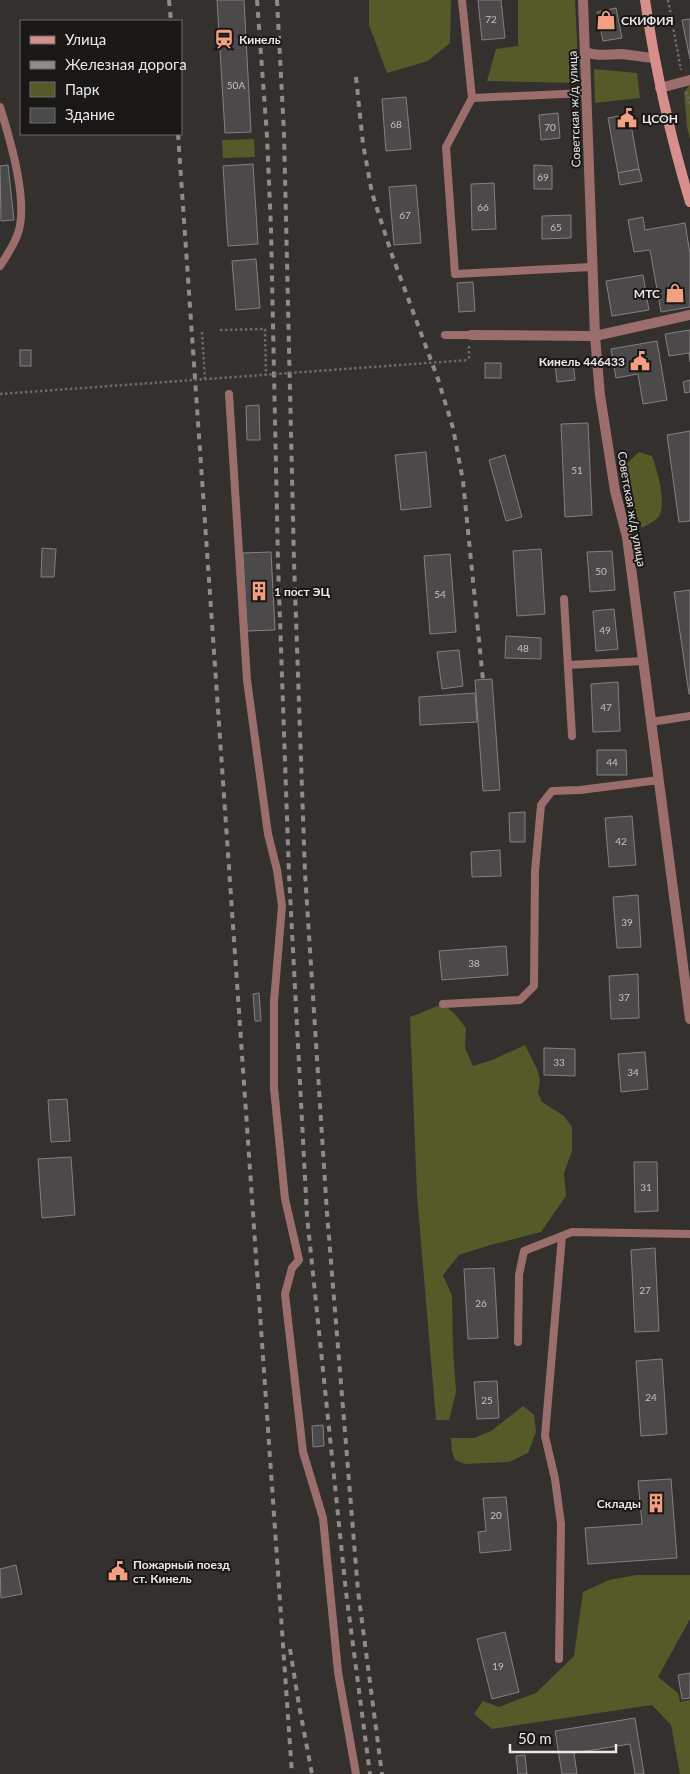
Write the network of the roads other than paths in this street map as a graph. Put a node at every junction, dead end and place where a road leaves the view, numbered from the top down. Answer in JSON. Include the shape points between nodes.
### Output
{"nodes":[{"id":1,"x":462,"y":0,"type":"edge"},
{"id":2,"x":583,"y":0,"type":"edge"},
{"id":3,"x":645,"y":0,"type":"edge"},
{"id":4,"x":585,"y":52,"type":"junction"},
{"id":5,"x":654,"y":58,"type":"junction"},
{"id":6,"x":687,"y":81,"type":"edge"},
{"id":7,"x":660,"y":88,"type":"junction"},
{"id":8,"x":586,"y":93,"type":"junction"},
{"id":9,"x":472,"y":98,"type":"junction"},
{"id":10,"x":0,"y":107,"type":"edge"},
{"id":11,"x":690,"y":202,"type":"edge"},
{"id":12,"x":0,"y":266,"type":"edge"},
{"id":13,"x":592,"y":267,"type":"junction"},
{"id":14,"x":690,"y":315,"type":"edge"},
{"id":15,"x":445,"y":335,"type":"dead end"},
{"id":16,"x":595,"y":336,"type":"junction"},
{"id":17,"x":470,"y":339,"type":"joint"},
{"id":18,"x":229,"y":394,"type":"dead end"},
{"id":19,"x":564,"y":599,"type":"dead end"},
{"id":20,"x":643,"y":661,"type":"junction"},
{"id":21,"x":568,"y":665,"type":"junction"},
{"id":22,"x":690,"y":716,"type":"edge"},
{"id":23,"x":651,"y":722,"type":"junction"},
{"id":24,"x":572,"y":736,"type":"dead end"},
{"id":25,"x":658,"y":780,"type":"junction"},
{"id":26,"x":442,"y":1004,"type":"dead end"},
{"id":27,"x":690,"y":1019,"type":"edge"},
{"id":28,"x":690,"y":1234,"type":"edge"},
{"id":29,"x":562,"y":1236,"type":"junction"},
{"id":30,"x":518,"y":1342,"type":"dead end"},
{"id":31,"x":559,"y":1659,"type":"dead end"},
{"id":32,"x":356,"y":1774,"type":"edge"}],
"edges":[{"from":1,"to":9,"type":"lane"},
{"from":2,"to":4,"type":"street","name":"Советская ж/д улица"},
{"from":3,"to":5,"type":"main road"},
{"from":4,"to":5,"type":"street"},
{"from":4,"to":8,"type":"street","name":"Советская ж/д улица"},
{"from":5,"to":7,"type":"main road"},
{"from":6,"to":7,"type":"street"},
{"from":7,"to":11,"type":"main road"},
{"from":8,"to":9,"type":"lane"},
{"from":8,"to":13,"type":"street","name":"Советская ж/д улица"},
{"from":9,"to":13,"type":"lane","via":[[446,147],[455,274]]},
{"from":10,"to":12,"type":"lane","via":[[12,148],[22,205],[18,235]]},
{"from":13,"to":16,"type":"street","name":"Советская ж/д улица"},
{"from":14,"to":16,"type":"street"},
{"from":15,"to":17,"type":"lane"},
{"from":16,"to":17,"type":"street"},
{"from":16,"to":20,"type":"street","name":"Советская ж/д улица","via":[[600,395],[615,492],[627,537]]},
{"from":18,"to":32,"type":"lane","via":[[247,680],[268,834],[282,906],[274,1001],[274,1088],[285,1199],[299,1260],[292,1268],[285,1294],[303,1452],[323,1518],[338,1672]]},
{"from":19,"to":21,"type":"lane"},
{"from":20,"to":21,"type":"lane"},
{"from":20,"to":23,"type":"street","name":"Советская ж/д улица"},
{"from":21,"to":24,"type":"lane"},
{"from":22,"to":23,"type":"lane"},
{"from":23,"to":25,"type":"street","name":"Советская ж/д улица"},
{"from":25,"to":26,"type":"lane","via":[[552,791],[541,805],[535,871],[534,986],[520,1000]]},
{"from":25,"to":27,"type":"street","name":"Советская ж/д улица"},
{"from":28,"to":29,"type":"lane","via":[[572,1232]]},
{"from":29,"to":30,"type":"lane","via":[[524,1251],[519,1275]]},
{"from":29,"to":31,"type":"lane","via":[[545,1436],[561,1524]]}]}
